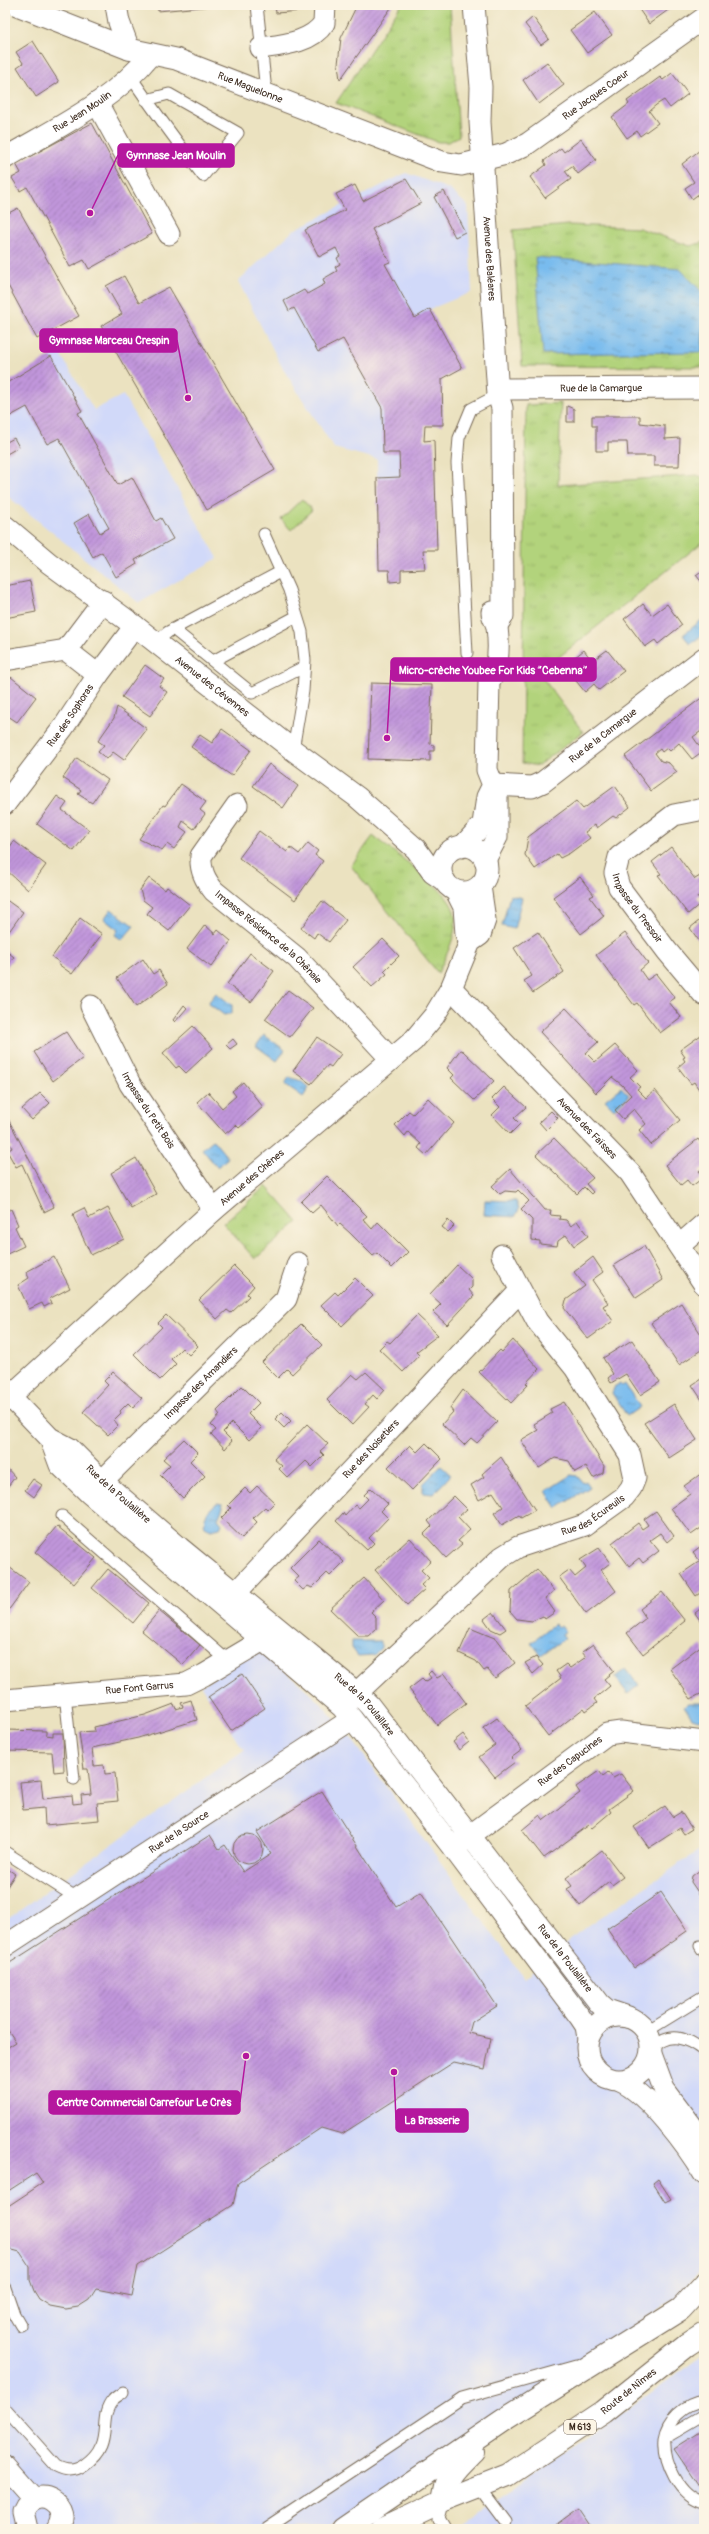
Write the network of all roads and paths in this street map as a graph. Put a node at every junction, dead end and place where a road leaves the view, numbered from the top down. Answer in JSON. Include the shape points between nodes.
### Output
{"nodes":[{"id":1,"x":17,"y":5,"type":"edge"},
{"id":2,"x":116,"y":5,"type":"edge"},
{"id":3,"x":257,"y":5,"type":"edge"},
{"id":4,"x":325,"y":5,"type":"edge"},
{"id":5,"x":460,"y":5,"type":"edge"},
{"id":6,"x":474,"y":5,"type":"edge"},
{"id":7,"x":704,"y":18,"type":"edge"},
{"id":8,"x":261,"y":48,"type":"junction"},
{"id":9,"x":129,"y":49,"type":"junction"},
{"id":10,"x":151,"y":54,"type":"junction"},
{"id":11,"x":131,"y":77,"type":"junction"},
{"id":12,"x":266,"y":92,"type":"junction"},
{"id":13,"x":146,"y":100,"type":"junction"},
{"id":14,"x":97,"y":103,"type":"junction"},
{"id":15,"x":480,"y":122,"type":"junction"},
{"id":16,"x":5,"y":158,"type":"edge"},
{"id":17,"x":483,"y":160,"type":"junction"},
{"id":18,"x":169,"y":234,"type":"dead end"},
{"id":19,"x":704,"y":388,"type":"edge"},
{"id":20,"x":498,"y":392,"type":"junction"},
{"id":21,"x":5,"y":526,"type":"edge"},
{"id":22,"x":264,"y":534,"type":"dead end"},
{"id":23,"x":280,"y":572,"type":"junction"},
{"id":24,"x":103,"y":601,"type":"junction"},
{"id":25,"x":297,"y":616,"type":"junction"},
{"id":26,"x":135,"y":626,"type":"junction"},
{"id":27,"x":173,"y":629,"type":"junction"},
{"id":28,"x":156,"y":642,"type":"junction"},
{"id":29,"x":66,"y":650,"type":"junction"},
{"id":30,"x":467,"y":653,"type":"dead end"},
{"id":31,"x":704,"y":658,"type":"edge"},
{"id":32,"x":5,"y":660,"type":"edge"},
{"id":33,"x":213,"y":661,"type":"junction"},
{"id":34,"x":304,"y":668,"type":"junction"},
{"id":35,"x":98,"y":675,"type":"junction"},
{"id":36,"x":293,"y":750,"type":"junction"},
{"id":37,"x":493,"y":785,"type":"junction"},
{"id":38,"x":5,"y":804,"type":"edge"},
{"id":39,"x":237,"y":805,"type":"dead end"},
{"id":40,"x":704,"y":809,"type":"edge"},
{"id":41,"x":416,"y":849,"type":"junction"},
{"id":42,"x":456,"y":849,"type":"junction"},
{"id":43,"x":485,"y":860,"type":"junction"},
{"id":44,"x":450,"y":886,"type":"junction"},
{"id":45,"x":480,"y":886,"type":"junction"},
{"id":46,"x":470,"y":942,"type":"junction"},
{"id":47,"x":451,"y":988,"type":"junction"},
{"id":48,"x":704,"y":995,"type":"edge"},
{"id":49,"x":91,"y":1006,"type":"dead end"},
{"id":50,"x":391,"y":1059,"type":"junction"},
{"id":51,"x":214,"y":1210,"type":"junction"},
{"id":52,"x":704,"y":1224,"type":"edge"},
{"id":53,"x":679,"y":1246,"type":"junction"},
{"id":54,"x":502,"y":1254,"type":"dead end"},
{"id":55,"x":298,"y":1263,"type":"dead end"},
{"id":56,"x":704,"y":1284,"type":"edge"},
{"id":57,"x":520,"y":1291,"type":"junction"},
{"id":58,"x":6,"y":1396,"type":"edge"},
{"id":59,"x":96,"y":1487,"type":"junction"},
{"id":60,"x":62,"y":1516,"type":"dead end"},
{"id":61,"x":229,"y":1600,"type":"junction"},
{"id":62,"x":263,"y":1640,"type":"junction"},
{"id":63,"x":228,"y":1661,"type":"junction"},
{"id":64,"x":357,"y":1693,"type":"junction"},
{"id":65,"x":65,"y":1694,"type":"junction"},
{"id":66,"x":5,"y":1700,"type":"edge"},
{"id":67,"x":347,"y":1713,"type":"junction"},
{"id":68,"x":704,"y":1742,"type":"edge"},
{"id":69,"x":74,"y":1779,"type":"dead end"},
{"id":70,"x":470,"y":1835,"type":"junction"},
{"id":71,"x":453,"y":1848,"type":"junction"},
{"id":72,"x":5,"y":1852,"type":"edge"},
{"id":73,"x":77,"y":1898,"type":"junction"},
{"id":74,"x":5,"y":1946,"type":"edge"},
{"id":75,"x":704,"y":1996,"type":"edge"},
{"id":76,"x":628,"y":2018,"type":"junction"},
{"id":77,"x":588,"y":2038,"type":"junction"},
{"id":78,"x":691,"y":2041,"type":"junction"},
{"id":79,"x":650,"y":2045,"type":"junction"},
{"id":80,"x":704,"y":2051,"type":"edge"},
{"id":81,"x":704,"y":2061,"type":"edge"},
{"id":82,"x":620,"y":2080,"type":"junction"},
{"id":83,"x":704,"y":2142,"type":"edge"},
{"id":84,"x":704,"y":2174,"type":"edge"},
{"id":85,"x":704,"y":2284,"type":"edge"},
{"id":86,"x":5,"y":2288,"type":"edge"},
{"id":87,"x":9,"y":2306,"type":"edge"},
{"id":88,"x":21,"y":2326,"type":"dead end"},
{"id":89,"x":704,"y":2334,"type":"edge"},
{"id":90,"x":606,"y":2358,"type":"junction"},
{"id":91,"x":123,"y":2392,"type":"dead end"},
{"id":92,"x":704,"y":2401,"type":"edge"},
{"id":93,"x":5,"y":2409,"type":"edge"},
{"id":94,"x":704,"y":2415,"type":"edge"},
{"id":95,"x":502,"y":2421,"type":"junction"},
{"id":96,"x":666,"y":2438,"type":"junction"},
{"id":97,"x":5,"y":2466,"type":"edge"},
{"id":98,"x":479,"y":2486,"type":"junction"},
{"id":99,"x":34,"y":2499,"type":"junction"},
{"id":100,"x":444,"y":2500,"type":"junction"},
{"id":101,"x":704,"y":2502,"type":"edge"},
{"id":102,"x":506,"y":2522,"type":"dead end"},
{"id":103,"x":26,"y":2529,"type":"edge"},
{"id":104,"x":57,"y":2529,"type":"edge"},
{"id":105,"x":265,"y":2529,"type":"edge"},
{"id":106,"x":344,"y":2529,"type":"edge"},
{"id":107,"x":382,"y":2529,"type":"edge"},
{"id":108,"x":445,"y":2529,"type":"edge"}],
"edges":[{"from":1,"to":9,"type":"street","name":"Rue Maguelonne"},
{"from":2,"to":9,"type":"street"},
{"from":3,"to":8,"type":"lane"},
{"from":4,"to":8,"type":"street","via":[[324,23],[313,34],[288,44]]},
{"from":5,"to":15,"type":"street","name":"Avenue des Baléares","via":[[464,53]]},
{"from":6,"to":15,"type":"street","name":"Avenue des Baléares","via":[[481,87]]},
{"from":7,"to":17,"type":"street","name":"Rue Jacques Coeur","via":[[527,144],[506,154]]},
{"from":8,"to":12,"type":"lane"},
{"from":9,"to":10,"type":"street","name":"Rue Maguelonne"},
{"from":10,"to":11,"type":"street","name":"Rue Jean Moulin"},
{"from":10,"to":12,"type":"street","name":"Rue Maguelonne","via":[[176,59]]},
{"from":11,"to":13,"type":"lane"},
{"from":11,"to":14,"type":"street","name":"Rue Jean Moulin"},
{"from":12,"to":17,"type":"street","name":"Rue Maguelonne","via":[[442,162],[461,165]]},
{"from":13,"to":13,"type":"lane","via":[[203,176],[238,133],[169,94]]},
{"from":14,"to":16,"type":"street","name":"Rue Jean Moulin"},
{"from":14,"to":18,"type":"street"},
{"from":15,"to":17,"type":"street","name":"Avenue des Baléares"},
{"from":17,"to":20,"type":"street","name":"Avenue des Baléares"},
{"from":19,"to":20,"type":"street","name":"Rue de la Camargue"},
{"from":20,"to":30,"type":"lane","via":[[471,409],[459,438],[457,463]]},
{"from":20,"to":37,"type":"street","name":"Avenue des Baléares","via":[[492,409],[491,457],[492,616],[497,625],[496,673],[489,681],[486,770]]},
{"from":21,"to":24,"type":"street","name":"Avenue des Cévennes"},
{"from":22,"to":23,"type":"lane"},
{"from":23,"to":25,"type":"lane"},
{"from":23,"to":27,"type":"lane"},
{"from":24,"to":26,"type":"street","name":"Avenue des Cévennes"},
{"from":24,"to":29,"type":"street"},
{"from":25,"to":33,"type":"lane"},
{"from":25,"to":34,"type":"lane","via":[[302,632]]},
{"from":26,"to":28,"type":"street","name":"Avenue des Cévennes"},
{"from":26,"to":35,"type":"street","name":"Rue des Sophoras"},
{"from":27,"to":28,"type":"lane"},
{"from":27,"to":33,"type":"lane"},
{"from":28,"to":36,"type":"street","name":"Avenue des Cévennes"},
{"from":29,"to":32,"type":"street"},
{"from":29,"to":35,"type":"street"},
{"from":31,"to":37,"type":"street","name":"Rue de la Camargue","via":[[544,782],[532,787]]},
{"from":33,"to":34,"type":"lane","via":[[252,693]]},
{"from":34,"to":36,"type":"lane"},
{"from":35,"to":38,"type":"street","name":"Rue des Sophoras","via":[[63,728]]},
{"from":36,"to":41,"type":"street","name":"Avenue des Cévennes","via":[[357,797]]},
{"from":37,"to":42,"type":"street","via":[[487,797],[482,824]]},
{"from":37,"to":43,"type":"street","name":"Avenue des Baléares","via":[[498,796],[497,837]]},
{"from":39,"to":50,"type":"street","name":"Impasse Résidence de la Chênaie","via":[[204,848],[201,856],[206,881],[214,891],[297,958]]},
{"from":40,"to":48,"type":"street","name":"Impasse du Pressoir","via":[[674,815],[619,857],[615,873],[619,886]]},
{"from":41,"to":42,"type":"street"},
{"from":41,"to":44,"type":"street","name":"Avenue des Cévennes","via":[[433,873]]},
{"from":42,"to":43,"type":"street","via":[[475,850]]},
{"from":42,"to":44,"type":"street","via":[[446,856],[441,868]]},
{"from":43,"to":45,"type":"street","via":[[487,873]]},
{"from":44,"to":45,"type":"street","via":[[469,892]]},
{"from":44,"to":46,"type":"street","via":[[464,907],[466,934]]},
{"from":45,"to":46,"type":"street","name":"Avenue des Chênes","via":[[485,920],[480,935]]},
{"from":46,"to":47,"type":"street","name":"Avenue des Chênes"},
{"from":47,"to":50,"type":"street","name":"Avenue des Chênes","via":[[434,1016]]},
{"from":47,"to":53,"type":"street","name":"Avenue des Faïsses","via":[[630,1173]]},
{"from":49,"to":51,"type":"street","name":"Impasse du Petit Bois","via":[[130,1084]]},
{"from":50,"to":51,"type":"street","name":"Avenue des Chênes"},
{"from":51,"to":58,"type":"street","name":"Avenue des Chênes"},
{"from":52,"to":53,"type":"street"},
{"from":53,"to":56,"type":"street","name":"Avenue des Faïsses"},
{"from":54,"to":57,"type":"street","name":"Rue des Écureuils"},
{"from":55,"to":59,"type":"street","name":"Impasse des Amandiers","via":[[286,1298]]},
{"from":57,"to":61,"type":"street","name":"Rue des Noisetiers"},
{"from":57,"to":64,"type":"street","name":"Rue des Écureuils","via":[[537,1321],[575,1368],[630,1455],[634,1478],[631,1488],[624,1497],[585,1525],[518,1547],[502,1557]]},
{"from":58,"to":59,"type":"street","name":"Rue de la Poulaillère","via":[[50,1438],[60,1466]]},
{"from":59,"to":61,"type":"street","name":"Rue de la Poulaillère"},
{"from":60,"to":63,"type":"lane"},
{"from":61,"to":62,"type":"street","name":"Rue de la Poulaillère"},
{"from":61,"to":64,"type":"street","name":"Rue de la Poulaillère"},
{"from":62,"to":63,"type":"street","name":"Rue Font Garrus"},
{"from":62,"to":67,"type":"street","name":"Rue de la Poulaillère"},
{"from":63,"to":65,"type":"street","name":"Rue Font Garrus","via":[[195,1680],[176,1686]]},
{"from":64,"to":67,"type":"street","name":"Rue des Écureuils"},
{"from":64,"to":70,"type":"street","name":"Rue de la Poulaillère"},
{"from":65,"to":66,"type":"street","name":"Rue Font Garrus"},
{"from":65,"to":69,"type":"lane"},
{"from":67,"to":71,"type":"street","name":"Rue de la Poulaillère"},
{"from":67,"to":73,"type":"street","name":"Rue de la Source"},
{"from":68,"to":70,"type":"street","name":"Rue des Capucines","via":[[621,1732],[606,1734]]},
{"from":70,"to":71,"type":"street","name":"Rue des Capucines"},
{"from":70,"to":76,"type":"street","name":"Rue de la Poulaillère","via":[[600,2004],[607,2010]]},
{"from":71,"to":77,"type":"street","name":"Rue de la Poulaillère","via":[[580,2017],[586,2026]]},
{"from":72,"to":73,"type":"lane"},
{"from":73,"to":74,"type":"street","name":"Rue de la Source"},
{"from":75,"to":79,"type":"lane"},
{"from":76,"to":77,"type":"street","via":[[618,2016],[600,2022]]},
{"from":76,"to":79,"type":"street","name":"Rue de la Poulaillère","via":[[635,2020]]},
{"from":77,"to":82,"type":"street","name":"Rue de la Poulaillère","via":[[586,2049],[593,2068],[601,2076]]},
{"from":78,"to":79,"type":"lane","via":[[677,2036]]},
{"from":78,"to":80,"type":"lane"},
{"from":78,"to":81,"type":"lane"},
{"from":79,"to":82,"type":"street","via":[[640,2073]]},
{"from":79,"to":83,"type":"street","via":[[664,2089]]},
{"from":82,"to":84,"type":"street","name":"Rue de la Poulaillère","via":[[641,2093],[689,2151]]},
{"from":85,"to":90,"type":"main road","via":[[681,2309]]},
{"from":86,"to":87,"type":"lane"},
{"from":87,"to":88,"type":"lane"},
{"from":89,"to":98,"type":"main road","name":"Route de Nîmes","number":"M 613","via":[[603,2412],[508,2474]]},
{"from":90,"to":95,"type":"main road"},
{"from":90,"to":105,"type":"lane","via":[[462,2398]]},
{"from":91,"to":93,"type":"lane","via":[[113,2400],[108,2410],[100,2452],[78,2469],[66,2471],[56,2466]]},
{"from":92,"to":96,"type":"lane","via":[[689,2406],[675,2417],[667,2426]]},
{"from":94,"to":96,"type":"lane"},
{"from":95,"to":100,"type":"main road","via":[[453,2470],[443,2491]]},
{"from":95,"to":106,"type":"main road"},
{"from":96,"to":101,"type":"lane","via":[[664,2449],[668,2463],[681,2487],[693,2500]]},
{"from":97,"to":99,"type":"street"},
{"from":98,"to":100,"type":"main road","name":"Route de Nîmes","number":"M 613"},
{"from":98,"to":102,"type":"lane"},
{"from":99,"to":103,"type":"street","via":[[28,2502],[23,2512]]},
{"from":99,"to":104,"type":"street","via":[[45,2497],[60,2507],[62,2520]]},
{"from":100,"to":107,"type":"main road","name":"Route de Nîmes","number":"M 613"},
{"from":100,"to":108,"type":"lane","via":[[439,2519]]}]}
